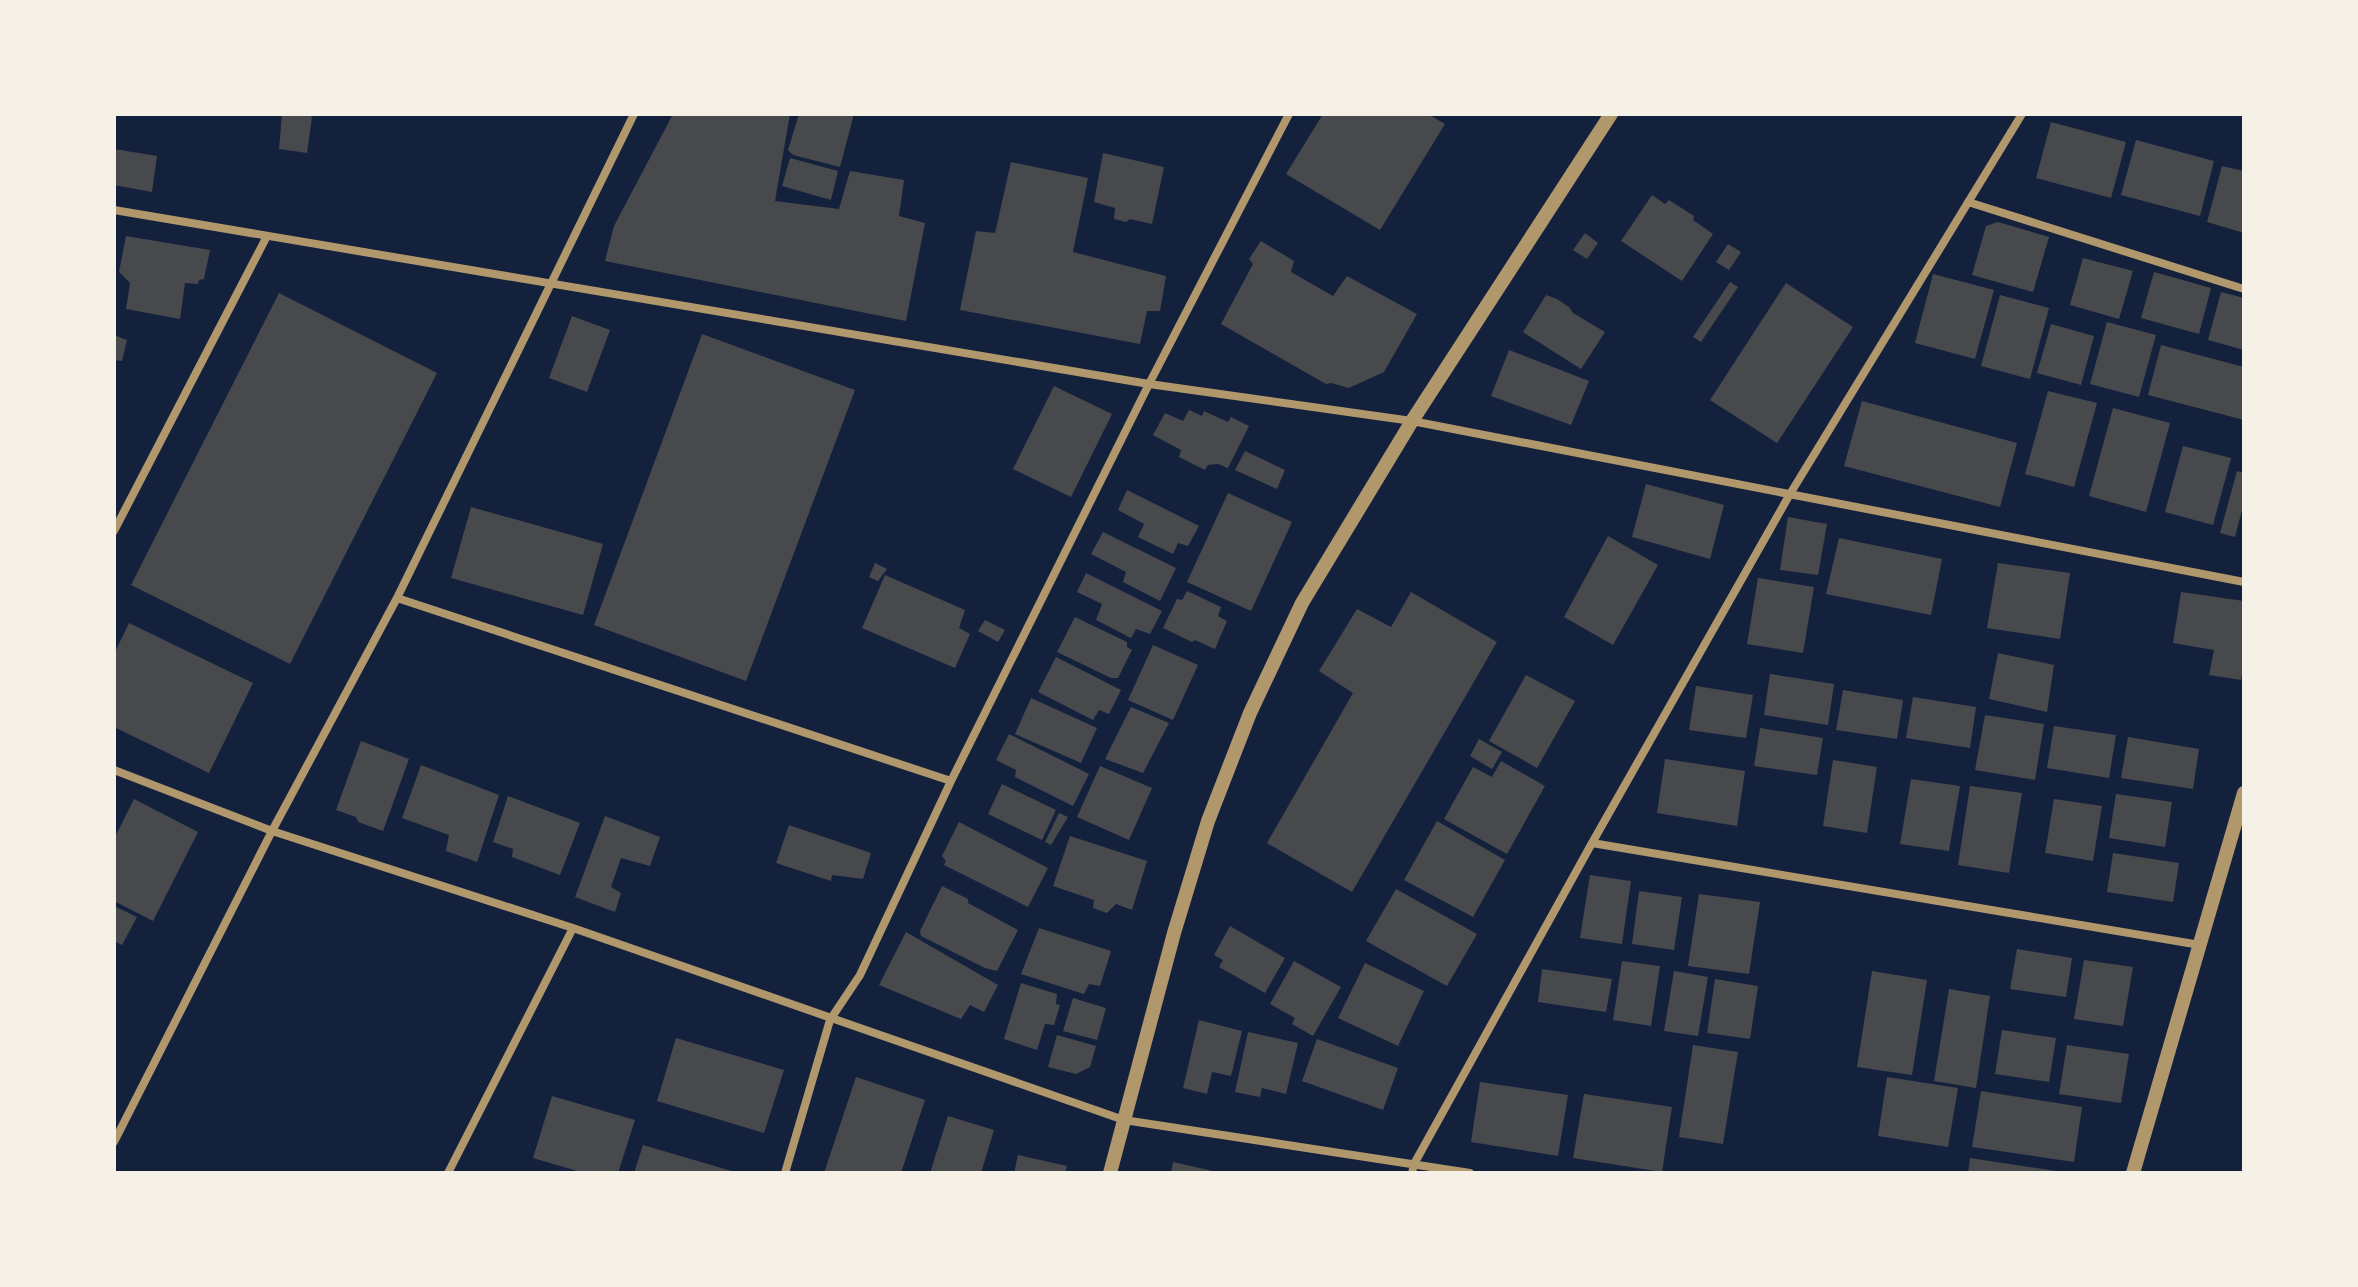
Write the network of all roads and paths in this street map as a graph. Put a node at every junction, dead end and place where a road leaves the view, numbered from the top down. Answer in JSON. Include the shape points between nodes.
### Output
{"nodes":[{"id":1,"x":634,"y":114,"type":"edge"},
{"id":2,"x":1289,"y":114,"type":"edge"},
{"id":3,"x":1611,"y":114,"type":"edge"},
{"id":4,"x":2022,"y":114,"type":"edge"},
{"id":5,"x":1968,"y":202,"type":"junction"},
{"id":6,"x":114,"y":210,"type":"edge"},
{"id":7,"x":267,"y":236,"type":"junction"},
{"id":8,"x":550,"y":283,"type":"junction"},
{"id":9,"x":2244,"y":289,"type":"edge"},
{"id":10,"x":1149,"y":384,"type":"junction"},
{"id":11,"x":1412,"y":421,"type":"junction"},
{"id":12,"x":1790,"y":494,"type":"junction"},
{"id":13,"x":114,"y":531,"type":"edge"},
{"id":14,"x":2244,"y":582,"type":"edge"},
{"id":15,"x":397,"y":598,"type":"junction"},
{"id":16,"x":114,"y":770,"type":"edge"},
{"id":17,"x":951,"y":781,"type":"junction"},
{"id":18,"x":2244,"y":793,"type":"edge"},
{"id":19,"x":272,"y":831,"type":"junction"},
{"id":20,"x":1592,"y":843,"type":"junction"},
{"id":21,"x":573,"y":928,"type":"junction"},
{"id":22,"x":2200,"y":945,"type":"junction"},
{"id":23,"x":830,"y":1020,"type":"junction"},
{"id":24,"x":1124,"y":1120,"type":"junction"},
{"id":25,"x":114,"y":1142,"type":"edge"},
{"id":26,"x":1413,"y":1169,"type":"edge"},
{"id":27,"x":448,"y":1173,"type":"edge"},
{"id":28,"x":785,"y":1173,"type":"edge"},
{"id":29,"x":1110,"y":1173,"type":"edge"},
{"id":30,"x":1470,"y":1173,"type":"edge"},
{"id":31,"x":2133,"y":1173,"type":"edge"}],
"edges":[{"from":1,"to":8,"type":"street"},
{"from":2,"to":10,"type":"street"},
{"from":3,"to":11,"type":"street"},
{"from":4,"to":5,"type":"street"},
{"from":5,"to":9,"type":"street"},
{"from":5,"to":12,"type":"street"},
{"from":6,"to":7,"type":"street"},
{"from":7,"to":8,"type":"street"},
{"from":7,"to":13,"type":"street"},
{"from":8,"to":10,"type":"street"},
{"from":8,"to":15,"type":"street"},
{"from":10,"to":11,"type":"street"},
{"from":10,"to":17,"type":"street"},
{"from":11,"to":12,"type":"street"},
{"from":11,"to":24,"type":"street","via":[[1302,603],[1250,713],[1208,821]]},
{"from":12,"to":14,"type":"street"},
{"from":12,"to":20,"type":"street"},
{"from":15,"to":17,"type":"street"},
{"from":15,"to":19,"type":"street"},
{"from":16,"to":19,"type":"street"},
{"from":17,"to":23,"type":"street","via":[[860,975]]},
{"from":18,"to":22,"type":"street"},
{"from":19,"to":21,"type":"street"},
{"from":19,"to":25,"type":"street"},
{"from":20,"to":22,"type":"street"},
{"from":20,"to":26,"type":"street"},
{"from":21,"to":23,"type":"street"},
{"from":21,"to":27,"type":"street"},
{"from":22,"to":31,"type":"street"},
{"from":23,"to":24,"type":"street"},
{"from":23,"to":28,"type":"street"},
{"from":24,"to":26,"type":"street"},
{"from":24,"to":29,"type":"street"},
{"from":26,"to":30,"type":"street"}]}
